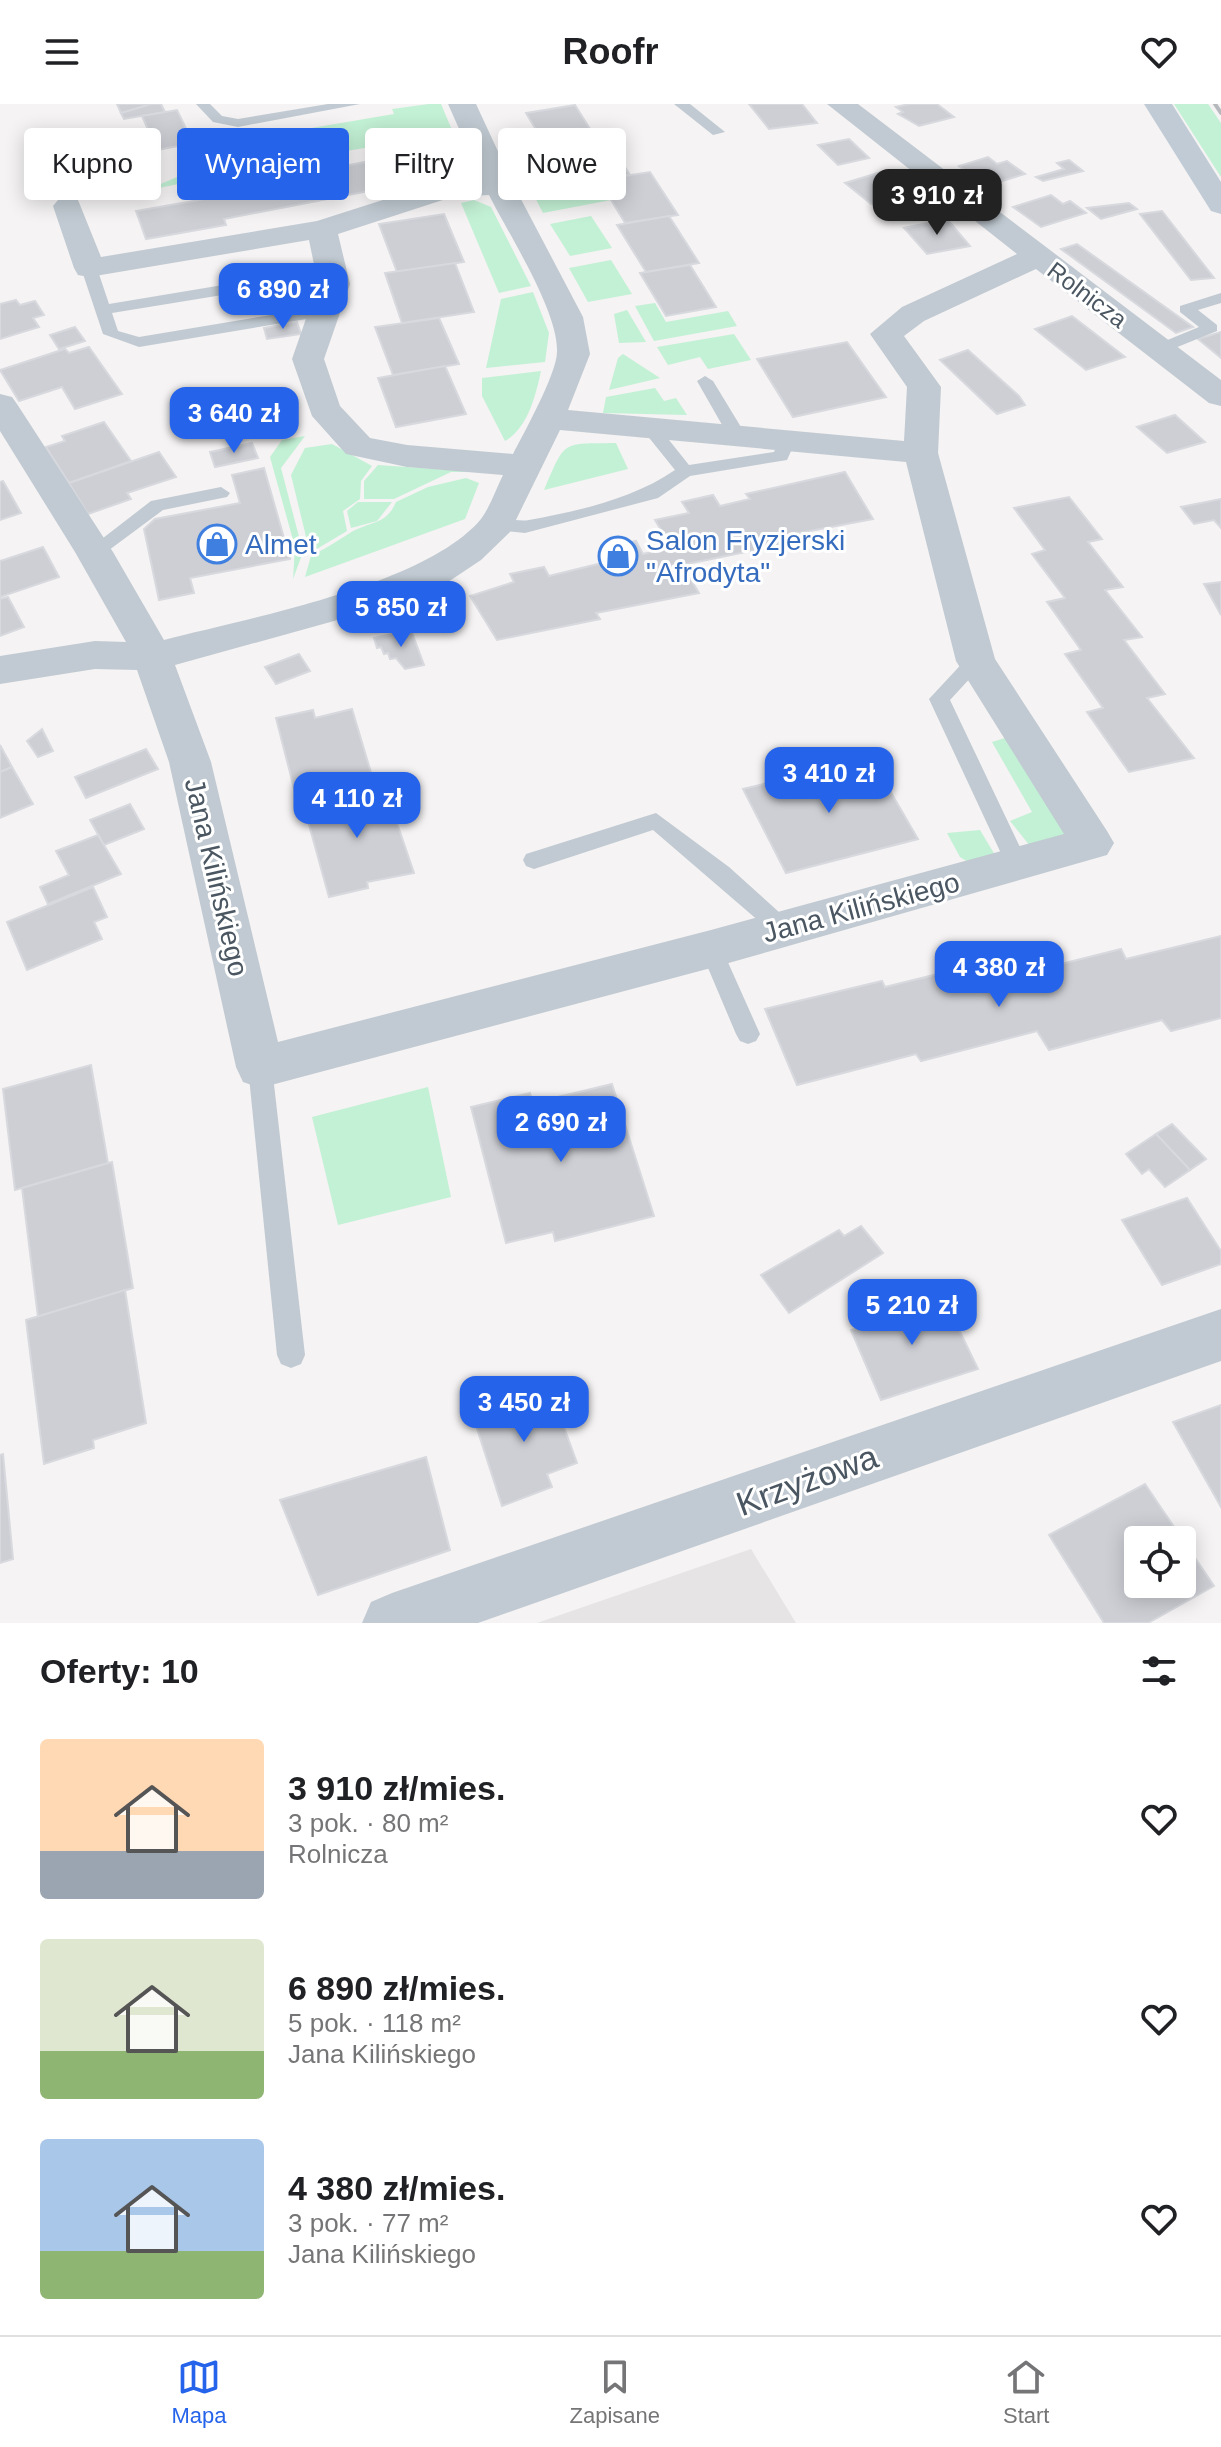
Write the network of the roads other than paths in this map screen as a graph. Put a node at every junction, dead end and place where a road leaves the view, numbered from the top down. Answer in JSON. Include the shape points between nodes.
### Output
{"nodes":[{"id":1,"x":203,"y":104,"type":"edge"},
{"id":2,"x":353,"y":104,"type":"edge"},
{"id":3,"x":462,"y":104,"type":"edge"},
{"id":4,"x":681,"y":104,"type":"edge"},
{"id":5,"x":841,"y":104,"type":"edge"},
{"id":6,"x":1158,"y":104,"type":"edge"},
{"id":7,"x":718,"y":132,"type":"dead end"},
{"id":8,"x":498,"y":184,"type":"edge"},
{"id":9,"x":498,"y":186,"type":"edge"},
{"id":10,"x":506,"y":200,"type":"edge"},
{"id":11,"x":1221,"y":205,"type":"edge"},
{"id":12,"x":68,"y":206,"type":"dead end"},
{"id":13,"x":322,"y":229,"type":"junction"},
{"id":14,"x":1036,"y":257,"type":"junction"},
{"id":15,"x":89,"y":268,"type":"junction"},
{"id":16,"x":271,"y":282,"type":"dead end"},
{"id":17,"x":1221,"y":298,"type":"edge"},
{"id":18,"x":103,"y":310,"type":"junction"},
{"id":19,"x":325,"y":311,"type":"junction"},
{"id":20,"x":1159,"y":349,"type":"junction"},
{"id":21,"x":705,"y":381,"type":"dead end"},
{"id":22,"x":1221,"y":396,"type":"edge"},
{"id":23,"x":0,"y":404,"type":"edge"},
{"id":24,"x":548,"y":419,"type":"junction"},
{"id":25,"x":651,"y":429,"type":"junction"},
{"id":26,"x":738,"y":437,"type":"junction"},
{"id":27,"x":787,"y":440,"type":"junction"},
{"id":28,"x":921,"y":453,"type":"junction"},
{"id":29,"x":525,"y":466,"type":"junction"},
{"id":30,"x":685,"y":471,"type":"junction"},
{"id":31,"x":221,"y":493,"type":"dead end"},
{"id":32,"x":497,"y":524,"type":"junction"},
{"id":33,"x":94,"y":552,"type":"junction"},
{"id":34,"x":152,"y":657,"type":"junction"},
{"id":35,"x":976,"y":661,"type":"junction"},
{"id":36,"x":0,"y":670,"type":"edge"},
{"id":37,"x":534,"y":860,"type":"dead end"},
{"id":38,"x":1017,"y":864,"type":"junction"},
{"id":39,"x":783,"y":929,"type":"junction"},
{"id":40,"x":711,"y":949,"type":"junction"},
{"id":41,"x":748,"y":1034,"type":"dead end"},
{"id":42,"x":260,"y":1067,"type":"junction"},
{"id":43,"x":1221,"y":1335,"type":"edge"},
{"id":44,"x":291,"y":1355,"type":"dead end"},
{"id":45,"x":392,"y":1623,"type":"edge"}],
"edges":[{"from":1,"to":2,"type":"lane","via":[[222,121],[238,123]]},
{"from":3,"to":8,"type":"street"},
{"from":4,"to":7,"type":"lane"},
{"from":5,"to":14,"type":"street","name":"Rolnicza"},
{"from":6,"to":11,"type":"main road"},
{"from":9,"to":13,"type":"street","via":[[438,191]]},
{"from":10,"to":24,"type":"street","via":[[567,317],[574,354]]},
{"from":12,"to":15,"type":"street"},
{"from":13,"to":15,"type":"street"},
{"from":13,"to":19,"type":"street","via":[[334,284]]},
{"from":14,"to":20,"type":"street","name":"Rolnicza"},
{"from":14,"to":28,"type":"street","name":"Jana Kilińskiego","via":[[913,314],[886,334],[924,387]]},
{"from":15,"to":18,"type":"lane"},
{"from":16,"to":18,"type":"lane"},
{"from":17,"to":20,"type":"lane","via":[[1186,309],[1211,328]]},
{"from":18,"to":19,"type":"lane","via":[[111,334],[139,342]]},
{"from":19,"to":29,"type":"street","via":[[308,359],[324,409],[358,446],[407,456]]},
{"from":20,"to":22,"type":"street","name":"Rolnicza"},
{"from":21,"to":26,"type":"lane"},
{"from":23,"to":33,"type":"street","name":"Jana Kilińskiego"},
{"from":24,"to":25,"type":"street"},
{"from":24,"to":29,"type":"street"},
{"from":25,"to":26,"type":"street"},
{"from":25,"to":30,"type":"lane"},
{"from":26,"to":27,"type":"street"},
{"from":27,"to":28,"type":"street"},
{"from":27,"to":30,"type":"lane","via":[[781,456]]},
{"from":28,"to":35,"type":"street","name":"Jana Kilińskiego"},
{"from":29,"to":32,"type":"street"},
{"from":30,"to":32,"type":"lane","via":[[652,494],[525,527]]},
{"from":31,"to":33,"type":"lane","via":[[157,505]]},
{"from":32,"to":34,"type":"street","via":[[432,575],[320,612]]},
{"from":33,"to":34,"type":"street","name":"Jana Kilińskiego"},
{"from":34,"to":36,"type":"street","via":[[95,655]]},
{"from":34,"to":42,"type":"street","name":"Jana Kilińskiego","via":[[190,762]]},
{"from":35,"to":38,"type":"lane","via":[[939,699]]},
{"from":35,"to":38,"type":"street","name":"Jana Kilińskiego","via":[[1092,843]]},
{"from":37,"to":39,"type":"lane","via":[[656,821]]},
{"from":38,"to":39,"type":"street","name":"Jana Kilińskiego"},
{"from":39,"to":40,"type":"street","name":"Jana Kilińskiego"},
{"from":40,"to":41,"type":"lane"},
{"from":40,"to":42,"type":"street","name":"Jana Kilińskiego"},
{"from":42,"to":44,"type":"lane"},
{"from":43,"to":45,"type":"street","name":"Krzyżowa"}]}
